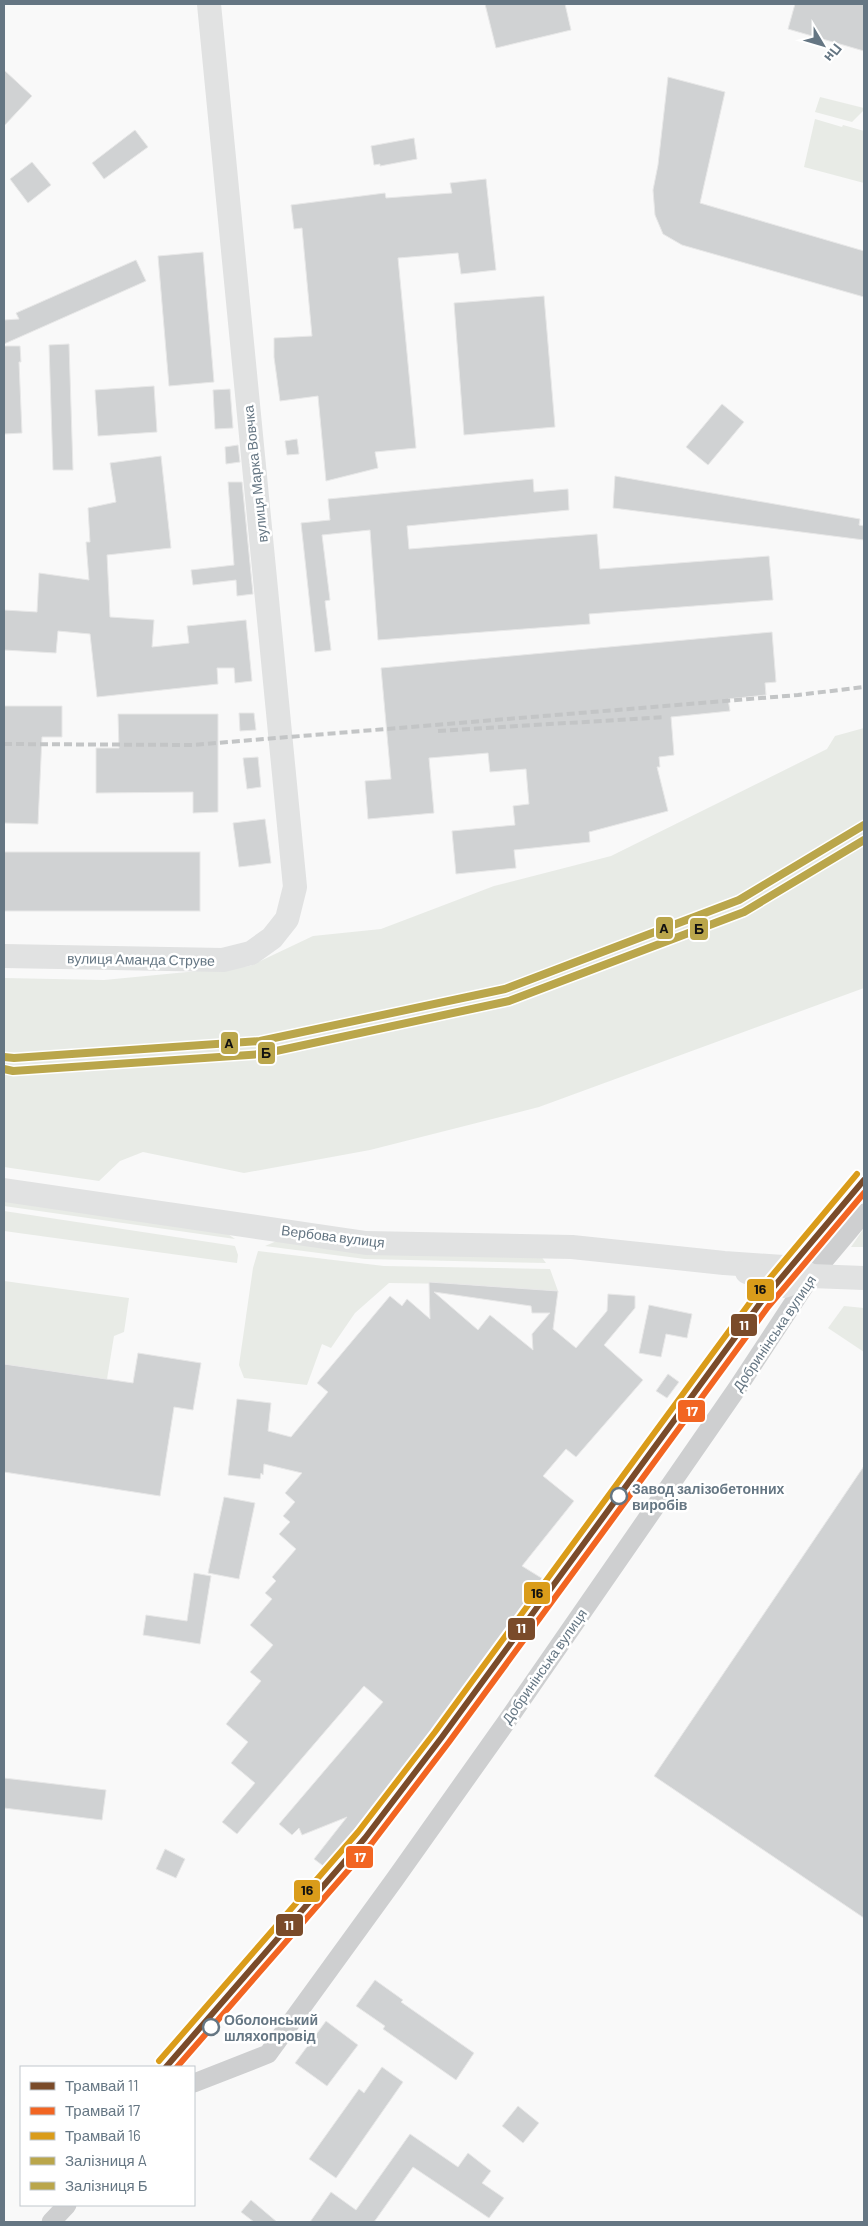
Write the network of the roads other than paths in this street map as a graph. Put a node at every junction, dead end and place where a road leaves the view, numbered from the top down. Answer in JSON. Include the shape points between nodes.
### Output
{"nodes":[{"id":1,"x":209,"y":4,"type":"edge"},
{"id":2,"x":272,"y":938,"type":"joint"},
{"id":3,"x":4,"y":956,"type":"edge"},
{"id":4,"x":4,"y":1190,"type":"edge"},
{"id":5,"x":864,"y":1213,"type":"edge"},
{"id":6,"x":811,"y":1276,"type":"junction"},
{"id":7,"x":864,"y":1278,"type":"edge"},
{"id":8,"x":195,"y":2083,"type":"edge"},
{"id":9,"x":66,"y":2206,"type":"edge"},
{"id":10,"x":52,"y":2222,"type":"edge"}],
"edges":[{"from":1,"to":2,"type":"main road","name":"вулиця Марка Вовчка","via":[[296,888],[287,918]]},
{"from":2,"to":3,"type":"main road","name":"вулиця Аманда Струве","via":[[252,953],[223,960]]},
{"from":4,"to":6,"type":"main road","name":"Вербова вулиця","via":[[366,1243],[572,1247],[798,1268]]},
{"from":5,"to":6,"type":"street","name":"Добринінська вулиця"},
{"from":6,"to":7,"type":"main road","name":"Вербова вулиця"},
{"from":6,"to":8,"type":"street","name":"Добринінська вулиця","via":[[507,1721],[268,2054]]},
{"from":9,"to":10,"type":"street"}]}
